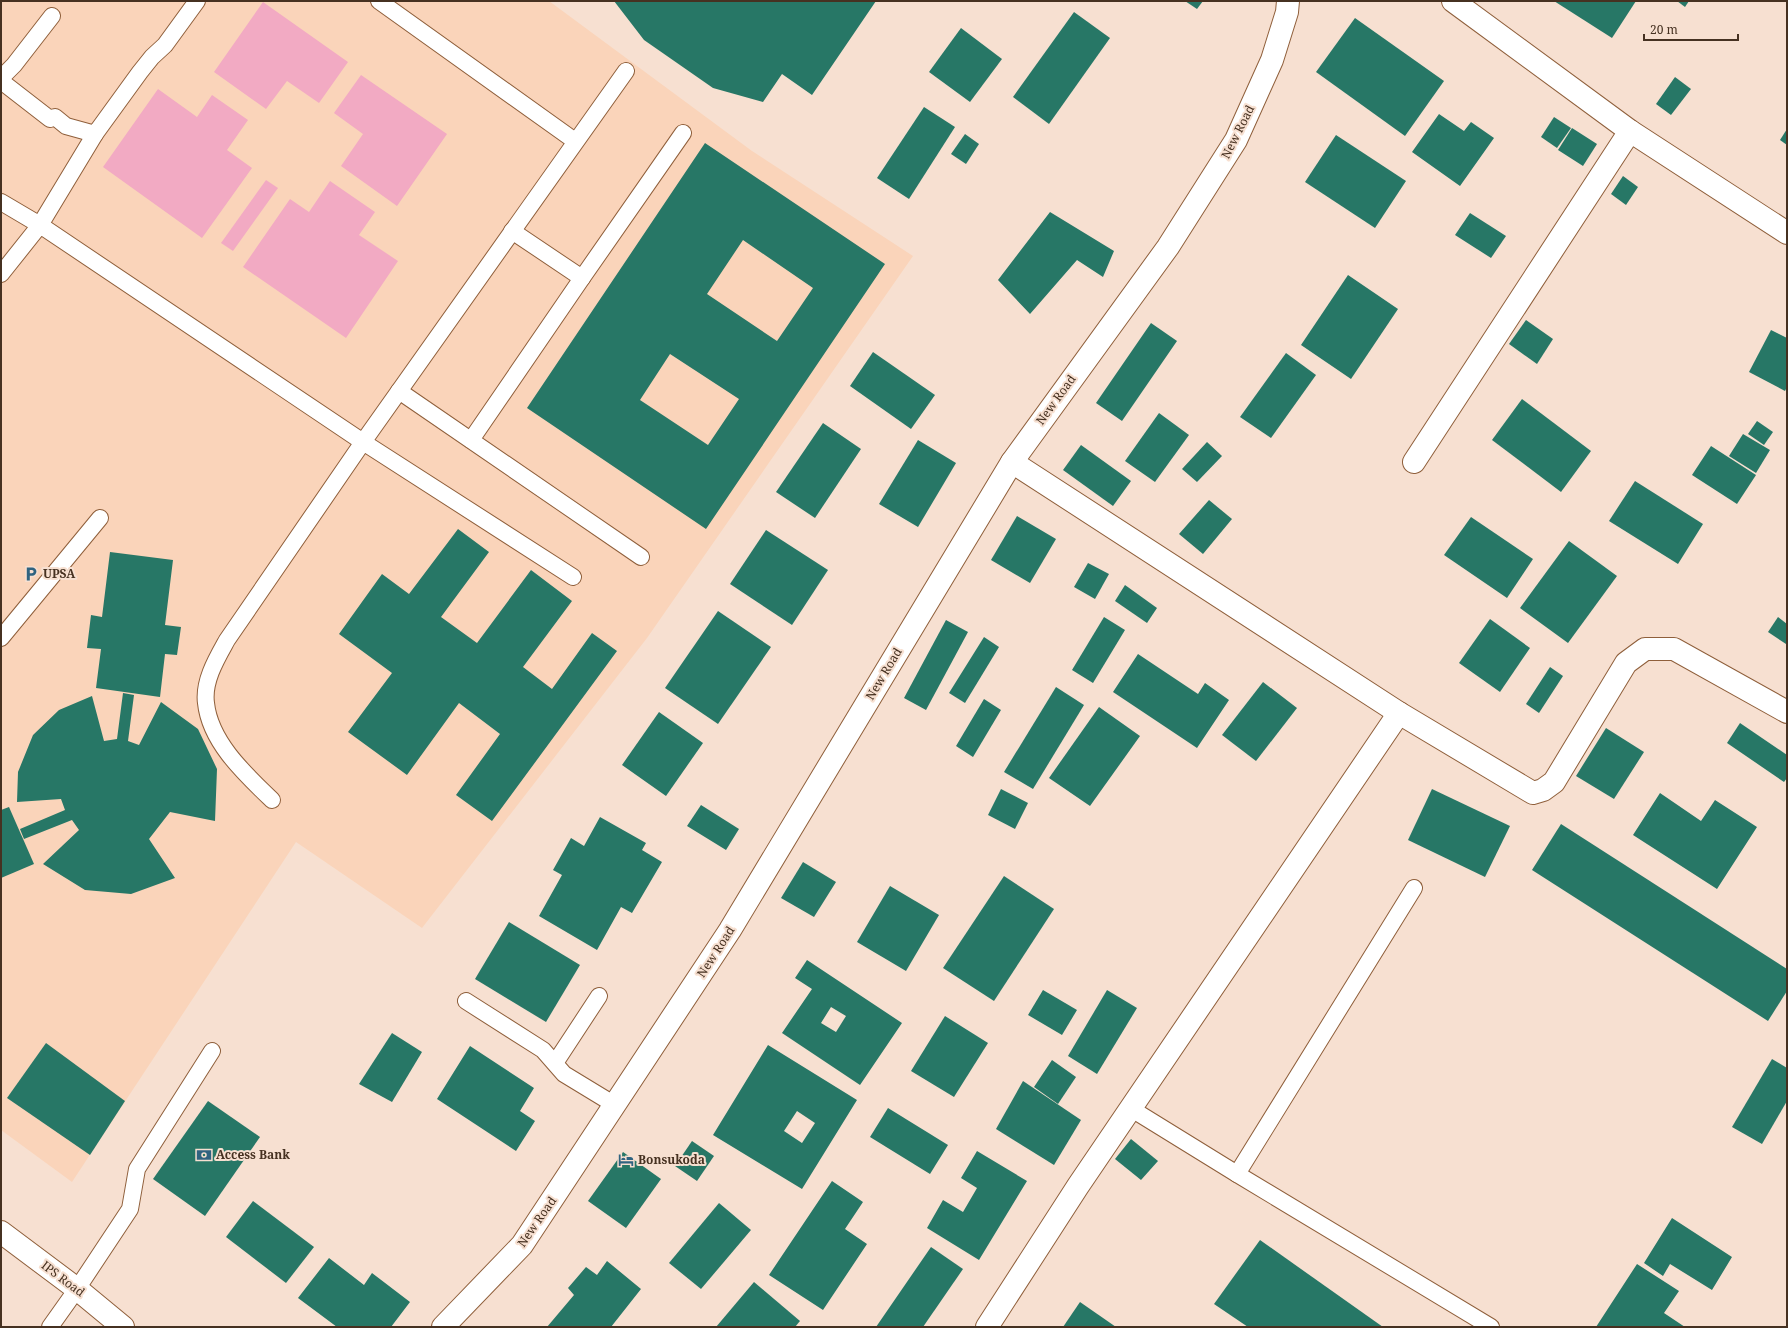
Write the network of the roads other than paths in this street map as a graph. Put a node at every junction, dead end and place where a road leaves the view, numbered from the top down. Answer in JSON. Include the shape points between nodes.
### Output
{"nodes":[{"id":1,"x":197,"y":1,"type":"edge"},
{"id":2,"x":379,"y":1,"type":"edge"},
{"id":3,"x":1288,"y":1,"type":"edge"},
{"id":4,"x":1453,"y":1,"type":"edge"},
{"id":5,"x":52,"y":16,"type":"dead end"},
{"id":6,"x":626,"y":71,"type":"dead end"},
{"id":7,"x":1,"y":78,"type":"edge"},
{"id":8,"x":1,"y":81,"type":"edge"},
{"id":9,"x":1630,"y":131,"type":"junction"},
{"id":10,"x":683,"y":133,"type":"dead end"},
{"id":11,"x":95,"y":134,"type":"junction"},
{"id":12,"x":575,"y":141,"type":"junction"},
{"id":13,"x":1,"y":202,"type":"edge"},
{"id":14,"x":40,"y":225,"type":"junction"},
{"id":15,"x":512,"y":230,"type":"junction"},
{"id":16,"x":1787,"y":233,"type":"edge"},
{"id":17,"x":1,"y":274,"type":"edge"},
{"id":18,"x":582,"y":278,"type":"junction"},
{"id":19,"x":399,"y":391,"type":"junction"},
{"id":20,"x":471,"y":440,"type":"junction"},
{"id":21,"x":363,"y":442,"type":"junction"},
{"id":22,"x":1012,"y":462,"type":"junction"},
{"id":23,"x":1414,"y":462,"type":"dead end"},
{"id":24,"x":100,"y":518,"type":"dead end"},
{"id":25,"x":641,"y":557,"type":"dead end"},
{"id":26,"x":573,"y":577,"type":"dead end"},
{"id":27,"x":1,"y":638,"type":"edge"},
{"id":28,"x":1787,"y":712,"type":"edge"},
{"id":29,"x":1399,"y":713,"type":"junction"},
{"id":30,"x":272,"y":800,"type":"dead end"},
{"id":31,"x":1414,"y":888,"type":"dead end"},
{"id":32,"x":599,"y":996,"type":"dead end"},
{"id":33,"x":466,"y":1001,"type":"dead end"},
{"id":34,"x":212,"y":1051,"type":"dead end"},
{"id":35,"x":555,"y":1063,"type":"junction"},
{"id":36,"x":615,"y":1105,"type":"junction"},
{"id":37,"x":1130,"y":1108,"type":"junction"},
{"id":38,"x":1237,"y":1174,"type":"junction"},
{"id":39,"x":1,"y":1232,"type":"edge"},
{"id":40,"x":77,"y":1289,"type":"junction"},
{"id":41,"x":50,"y":1327,"type":"edge"},
{"id":42,"x":123,"y":1327,"type":"edge"},
{"id":43,"x":443,"y":1327,"type":"edge"},
{"id":44,"x":987,"y":1327,"type":"edge"},
{"id":45,"x":1491,"y":1327,"type":"edge"}],
"edges":[{"from":1,"to":11,"type":"lane","via":[[165,45],[140,72]]},
{"from":2,"to":12,"type":"lane"},
{"from":3,"to":22,"type":"street","name":"New Road","via":[[1272,60],[1236,140],[1168,247]]},
{"from":4,"to":9,"type":"street"},
{"from":5,"to":7,"type":"lane"},
{"from":6,"to":12,"type":"lane"},
{"from":8,"to":11,"type":"lane","via":[[50,119],[55,117],[66,126]]},
{"from":9,"to":16,"type":"street"},
{"from":9,"to":23,"type":"street"},
{"from":10,"to":18,"type":"lane"},
{"from":11,"to":14,"type":"lane"},
{"from":12,"to":15,"type":"lane"},
{"from":13,"to":14,"type":"lane"},
{"from":14,"to":17,"type":"lane"},
{"from":14,"to":21,"type":"lane"},
{"from":15,"to":18,"type":"lane"},
{"from":15,"to":19,"type":"lane"},
{"from":18,"to":20,"type":"lane"},
{"from":19,"to":20,"type":"lane"},
{"from":19,"to":21,"type":"lane"},
{"from":20,"to":25,"type":"lane"},
{"from":21,"to":26,"type":"lane"},
{"from":21,"to":30,"type":"lane","via":[[227,640],[215,660],[208,684],[205,702],[212,726],[239,769]]},
{"from":22,"to":29,"type":"street"},
{"from":22,"to":36,"type":"street","name":"New Road","via":[[730,930]]},
{"from":24,"to":27,"type":"lane"},
{"from":28,"to":29,"type":"street","via":[[1674,649],[1645,648],[1626,663],[1554,782],[1544,790],[1533,793]]},
{"from":29,"to":37,"type":"street"},
{"from":31,"to":38,"type":"lane"},
{"from":32,"to":35,"type":"lane"},
{"from":33,"to":35,"type":"lane","via":[[543,1050]]},
{"from":34,"to":40,"type":"lane","via":[[137,1169],[130,1210]]},
{"from":35,"to":36,"type":"lane","via":[[564,1074]]},
{"from":36,"to":43,"type":"street","name":"New Road","via":[[522,1245]]},
{"from":37,"to":38,"type":"lane"},
{"from":37,"to":44,"type":"street"},
{"from":38,"to":45,"type":"lane"},
{"from":39,"to":40,"type":"street","name":"IPS Road"},
{"from":40,"to":41,"type":"lane"},
{"from":40,"to":42,"type":"street","name":"IPS Road"}]}
